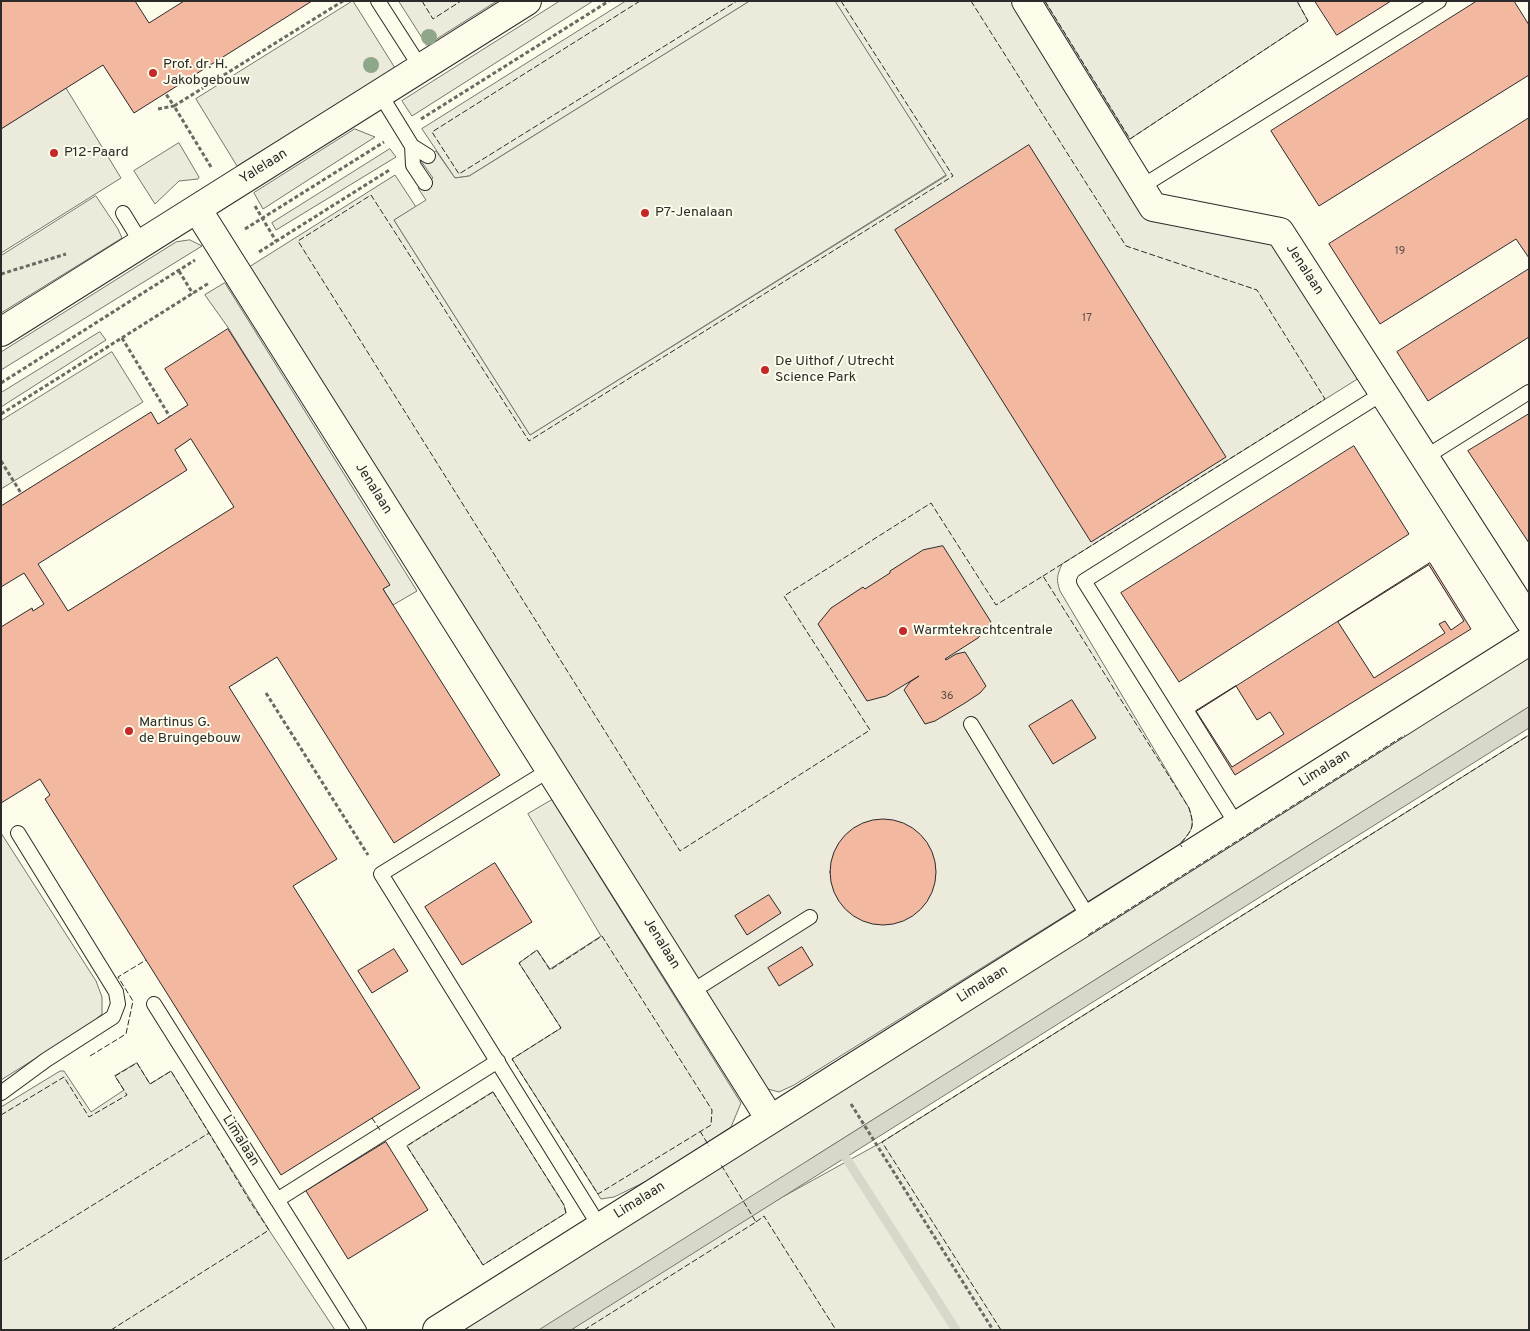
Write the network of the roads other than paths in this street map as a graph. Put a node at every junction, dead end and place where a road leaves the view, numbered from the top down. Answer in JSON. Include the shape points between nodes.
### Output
{"nodes":[{"id":1,"x":378,"y":1,"type":"edge"},
{"id":2,"x":527,"y":1,"type":"edge"},
{"id":3,"x":1026,"y":1,"type":"edge"},
{"id":4,"x":1439,"y":1,"type":"edge"},
{"id":5,"x":421,"y":68,"type":"junction"},
{"id":6,"x":380,"y":94,"type":"junction"},
{"id":7,"x":412,"y":146,"type":"junction"},
{"id":8,"x":428,"y":156,"type":"dead end"},
{"id":9,"x":425,"y":183,"type":"dead end"},
{"id":10,"x":1141,"y":187,"type":"junction"},
{"id":11,"x":197,"y":210,"type":"junction"},
{"id":12,"x":123,"y":213,"type":"dead end"},
{"id":13,"x":142,"y":244,"type":"junction"},
{"id":14,"x":1,"y":332,"type":"edge"},
{"id":15,"x":1529,"y":392,"type":"edge"},
{"id":16,"x":1383,"y":393,"type":"junction"},
{"id":17,"x":1424,"y":458,"type":"junction"},
{"id":18,"x":1529,"y":620,"type":"edge"},
{"id":19,"x":1529,"y":641,"type":"edge"},
{"id":20,"x":971,"y":724,"type":"dead end"},
{"id":21,"x":551,"y":769,"type":"junction"},
{"id":22,"x":1237,"y":825,"type":"junction"},
{"id":23,"x":18,"y":833,"type":"dead end"},
{"id":24,"x":810,"y":917,"type":"dead end"},
{"id":25,"x":1089,"y":918,"type":"junction"},
{"id":26,"x":691,"y":992,"type":"junction"},
{"id":27,"x":154,"y":1004,"type":"dead end"},
{"id":28,"x":498,"y":1061,"type":"junction"},
{"id":29,"x":1,"y":1093,"type":"edge"},
{"id":30,"x":770,"y":1119,"type":"junction"},
{"id":31,"x":277,"y":1200,"type":"junction"},
{"id":32,"x":600,"y":1227,"type":"junction"},
{"id":33,"x":359,"y":1330,"type":"edge"},
{"id":34,"x":437,"y":1330,"type":"edge"}],
"edges":[{"from":1,"to":5,"type":"lane"},
{"from":2,"to":5,"type":"street","name":"Yalelaan"},
{"from":3,"to":10,"type":"street","name":"Jenalaan"},
{"from":4,"to":10,"type":"lane"},
{"from":5,"to":6,"type":"street","name":"Yalelaan"},
{"from":6,"to":7,"type":"lane"},
{"from":6,"to":11,"type":"street","name":"Yalelaan"},
{"from":7,"to":8,"type":"lane"},
{"from":7,"to":9,"type":"lane","via":[[413,165]]},
{"from":10,"to":16,"type":"street","name":"Jenalaan","via":[[1153,207],[1280,232]]},
{"from":11,"to":13,"type":"street","name":"Yalelaan"},
{"from":11,"to":21,"type":"street","name":"Jenalaan"},
{"from":12,"to":13,"type":"lane"},
{"from":13,"to":14,"type":"street","name":"Yalelaan"},
{"from":15,"to":17,"type":"lane"},
{"from":16,"to":17,"type":"street","name":"Jenalaan"},
{"from":16,"to":22,"type":"lane","via":[[1084,581]]},
{"from":17,"to":18,"type":"street","name":"Jenalaan"},
{"from":19,"to":22,"type":"street","name":"Limalaan"},
{"from":20,"to":25,"type":"lane"},
{"from":21,"to":26,"type":"street","name":"Jenalaan"},
{"from":21,"to":28,"type":"lane","via":[[381,874]]},
{"from":22,"to":25,"type":"street","name":"Limalaan"},
{"from":23,"to":29,"type":"lane","via":[[116,992],[118,1004],[114,1017]]},
{"from":24,"to":26,"type":"lane"},
{"from":25,"to":30,"type":"street","name":"Limalaan"},
{"from":26,"to":30,"type":"street","name":"Jenalaan"},
{"from":27,"to":31,"type":"lane","name":"Limalaan"},
{"from":28,"to":31,"type":"lane"},
{"from":28,"to":32,"type":"lane"},
{"from":30,"to":32,"type":"street","name":"Limalaan"},
{"from":31,"to":33,"type":"lane","name":"Limalaan"},
{"from":32,"to":34,"type":"street","name":"Limalaan"}]}
